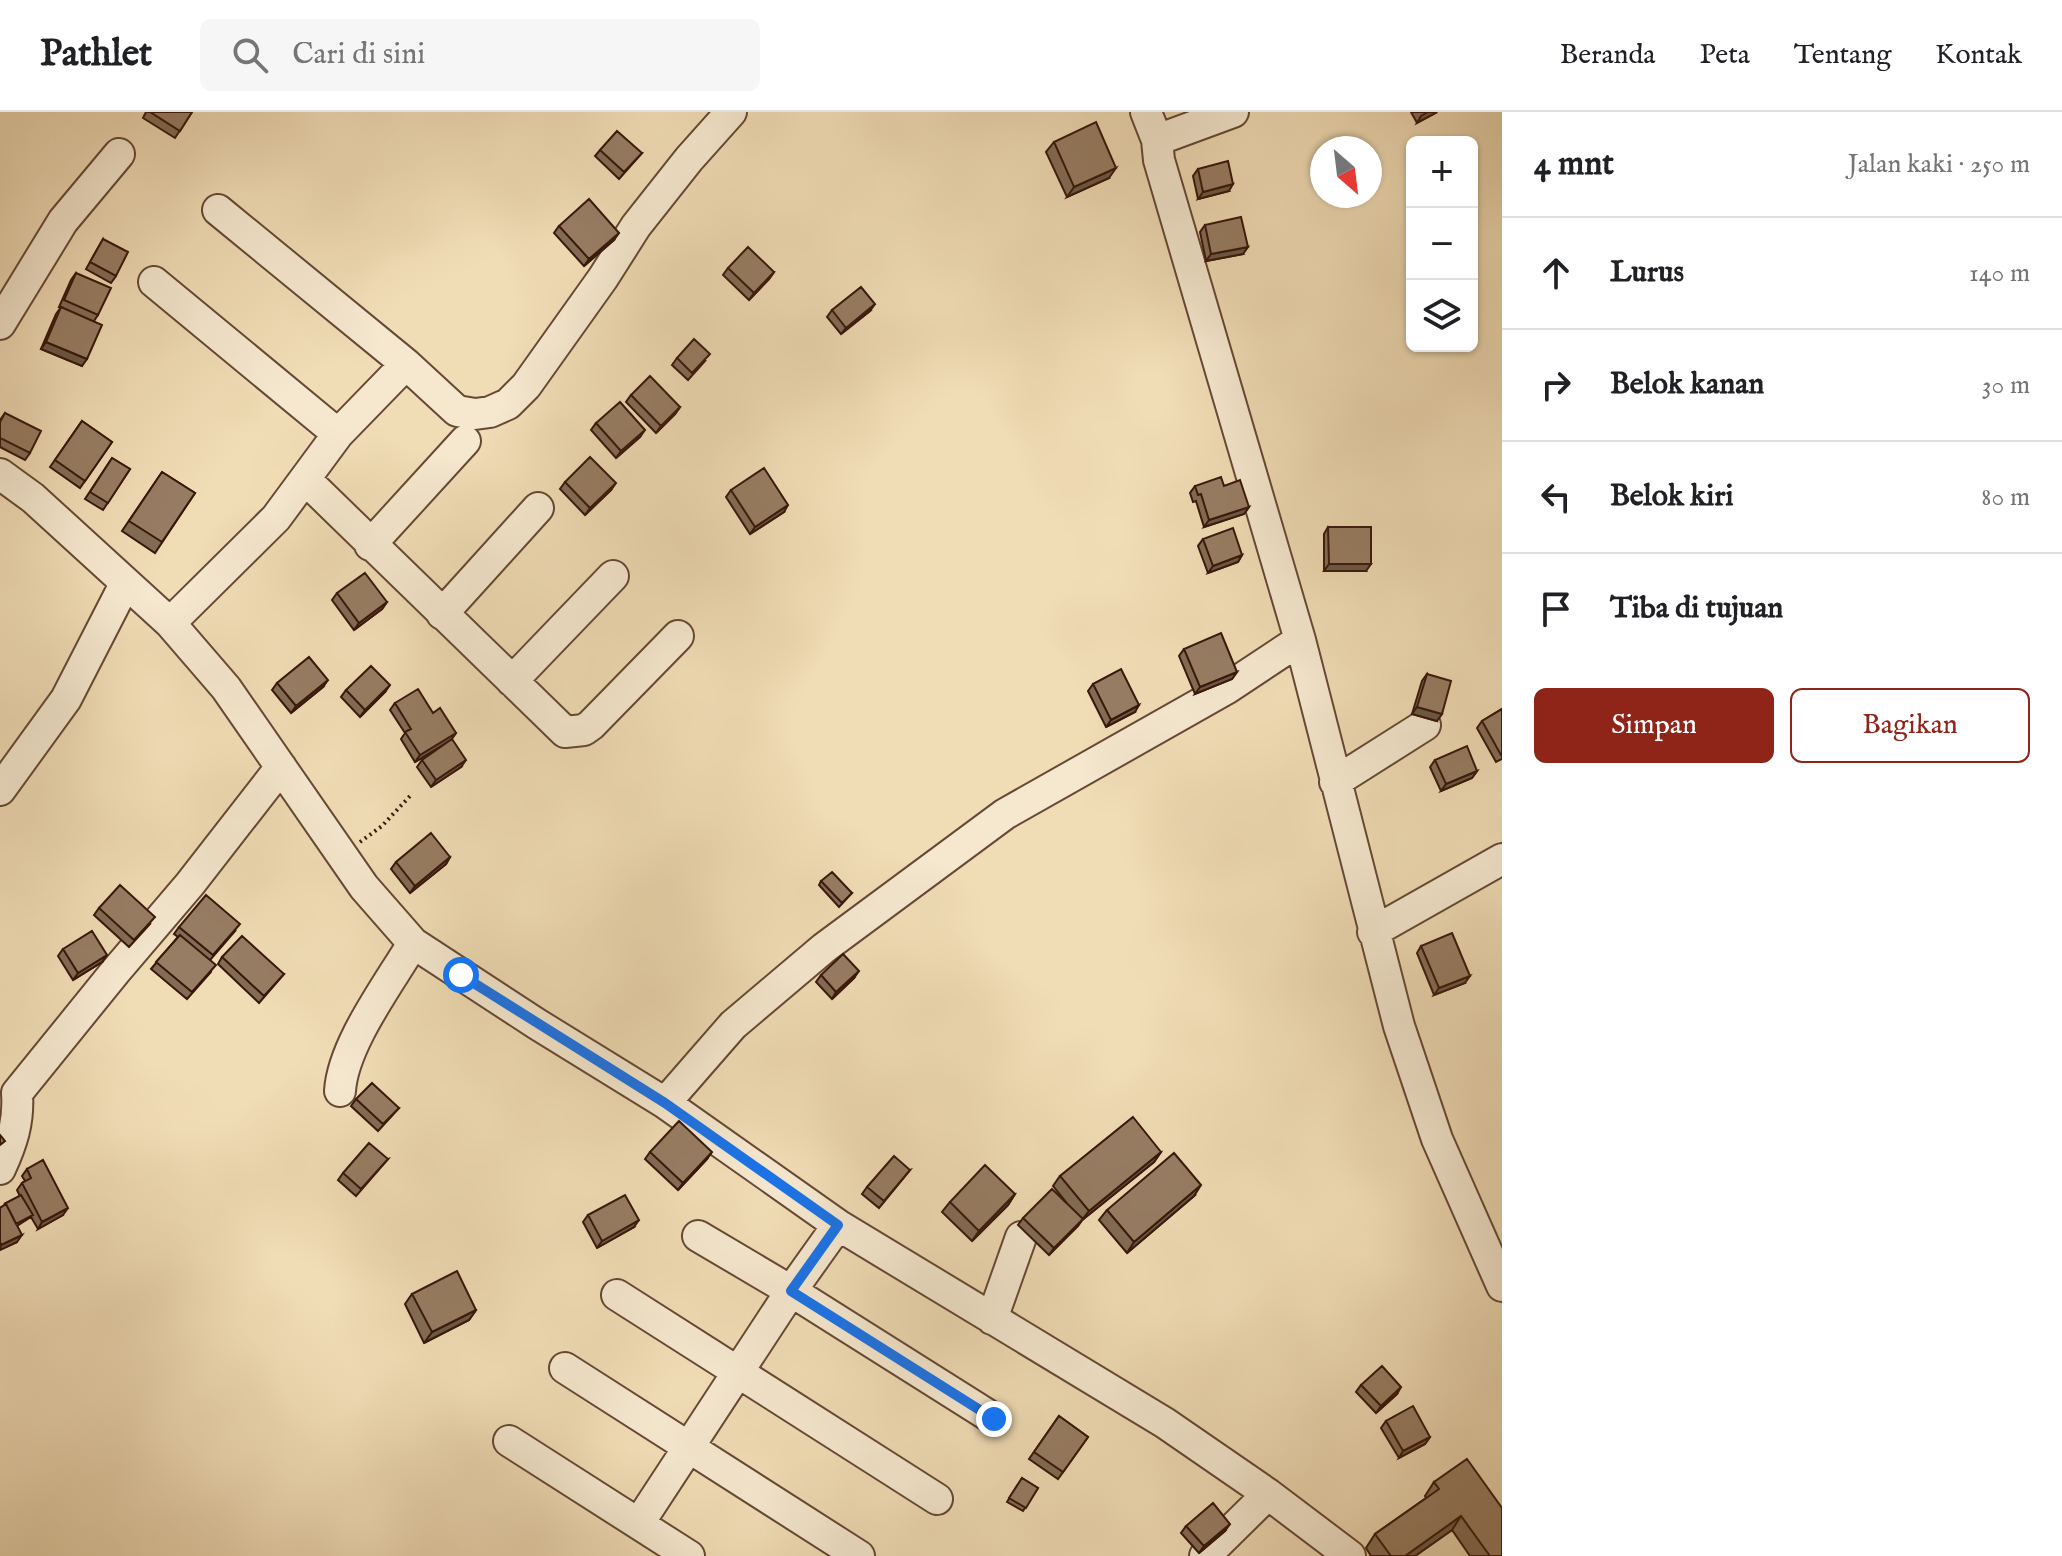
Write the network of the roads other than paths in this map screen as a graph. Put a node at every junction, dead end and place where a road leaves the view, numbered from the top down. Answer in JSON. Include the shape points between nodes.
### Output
{"nodes":[{"id":1,"x":731,"y":112,"type":"edge"},
{"id":2,"x":1146,"y":112,"type":"edge"},
{"id":3,"x":1233,"y":112,"type":"edge"},
{"id":4,"x":1157,"y":140,"type":"junction"},
{"id":5,"x":119,"y":154,"type":"dead end"},
{"id":6,"x":218,"y":210,"type":"dead end"},
{"id":7,"x":154,"y":282,"type":"dead end"},
{"id":8,"x":0,"y":324,"type":"edge"},
{"id":9,"x":406,"y":364,"type":"junction"},
{"id":10,"x":338,"y":434,"type":"junction"},
{"id":11,"x":465,"y":441,"type":"dead end"},
{"id":12,"x":0,"y":474,"type":"edge"},
{"id":13,"x":306,"y":480,"type":"junction"},
{"id":14,"x":538,"y":508,"type":"dead end"},
{"id":15,"x":370,"y":545,"type":"junction"},
{"id":16,"x":613,"y":576,"type":"dead end"},
{"id":17,"x":125,"y":584,"type":"junction"},
{"id":18,"x":442,"y":614,"type":"junction"},
{"id":19,"x":170,"y":623,"type":"junction"},
{"id":20,"x":678,"y":636,"type":"dead end"},
{"id":21,"x":1300,"y":640,"type":"junction"},
{"id":22,"x":512,"y":681,"type":"junction"},
{"id":23,"x":1425,"y":725,"type":"dead end"},
{"id":24,"x":281,"y":767,"type":"junction"},
{"id":25,"x":1335,"y":782,"type":"junction"},
{"id":26,"x":0,"y":790,"type":"edge"},
{"id":27,"x":1502,"y":859,"type":"edge"},
{"id":28,"x":1373,"y":932,"type":"junction"},
{"id":29,"x":413,"y":943,"type":"junction"},
{"id":30,"x":9,"y":1091,"type":"edge"},
{"id":31,"x":340,"y":1091,"type":"dead end"},
{"id":32,"x":665,"y":1103,"type":"junction"},
{"id":33,"x":0,"y":1169,"type":"edge"},
{"id":34,"x":838,"y":1225,"type":"junction"},
{"id":35,"x":698,"y":1236,"type":"dead end"},
{"id":36,"x":1021,"y":1237,"type":"dead end"},
{"id":37,"x":1502,"y":1286,"type":"edge"},
{"id":38,"x":791,"y":1291,"type":"junction"},
{"id":39,"x":617,"y":1295,"type":"dead end"},
{"id":40,"x":992,"y":1319,"type":"junction"},
{"id":41,"x":565,"y":1368,"type":"dead end"},
{"id":42,"x":737,"y":1373,"type":"junction"},
{"id":43,"x":994,"y":1419,"type":"dead end"},
{"id":44,"x":509,"y":1441,"type":"dead end"},
{"id":45,"x":688,"y":1447,"type":"junction"},
{"id":46,"x":1268,"y":1494,"type":"junction"},
{"id":47,"x":937,"y":1499,"type":"dead end"},
{"id":48,"x":639,"y":1523,"type":"junction"},
{"id":49,"x":1344,"y":1554,"type":"edge"},
{"id":50,"x":689,"y":1556,"type":"edge"},
{"id":51,"x":859,"y":1556,"type":"edge"},
{"id":52,"x":1205,"y":1556,"type":"edge"}],
"edges":[{"from":1,"to":9,"type":"street","via":[[636,226],[553,349],[508,404],[490,412],[457,411]]},
{"from":2,"to":4,"type":"street"},
{"from":3,"to":4,"type":"street"},
{"from":4,"to":21,"type":"street"},
{"from":5,"to":8,"type":"street","via":[[63,221]]},
{"from":6,"to":9,"type":"street"},
{"from":7,"to":10,"type":"street"},
{"from":9,"to":10,"type":"street"},
{"from":10,"to":13,"type":"street"},
{"from":11,"to":15,"type":"street"},
{"from":12,"to":17,"type":"street"},
{"from":13,"to":15,"type":"street"},
{"from":13,"to":19,"type":"street","via":[[276,518]]},
{"from":14,"to":18,"type":"street"},
{"from":15,"to":18,"type":"street"},
{"from":16,"to":22,"type":"street"},
{"from":17,"to":19,"type":"street"},
{"from":17,"to":26,"type":"street","via":[[66,699]]},
{"from":18,"to":22,"type":"street"},
{"from":19,"to":24,"type":"street","via":[[226,688]]},
{"from":20,"to":22,"type":"street","via":[[584,730],[565,732]]},
{"from":21,"to":25,"type":"street"},
{"from":21,"to":32,"type":"street","via":[[1226,689],[1005,814],[824,948],[733,1025]]},
{"from":23,"to":25,"type":"street"},
{"from":24,"to":29,"type":"street","via":[[364,887]]},
{"from":24,"to":30,"type":"street","via":[[190,884]]},
{"from":25,"to":28,"type":"street"},
{"from":27,"to":28,"type":"street"},
{"from":28,"to":37,"type":"street","via":[[1437,1139]]},
{"from":29,"to":31,"type":"street","via":[[352,1047]]},
{"from":29,"to":32,"type":"street"},
{"from":30,"to":33,"type":"street","via":[[18,1110],[14,1141]]},
{"from":32,"to":34,"type":"street"},
{"from":34,"to":38,"type":"street"},
{"from":34,"to":40,"type":"street"},
{"from":35,"to":38,"type":"street"},
{"from":36,"to":40,"type":"street"},
{"from":38,"to":42,"type":"street"},
{"from":38,"to":43,"type":"street"},
{"from":39,"to":42,"type":"street"},
{"from":40,"to":46,"type":"street","via":[[1165,1423]]},
{"from":41,"to":45,"type":"street"},
{"from":42,"to":45,"type":"street"},
{"from":42,"to":47,"type":"street"},
{"from":44,"to":48,"type":"street"},
{"from":45,"to":48,"type":"street"},
{"from":45,"to":51,"type":"street"},
{"from":46,"to":49,"type":"street"},
{"from":46,"to":52,"type":"street"},
{"from":48,"to":50,"type":"street"}]}
